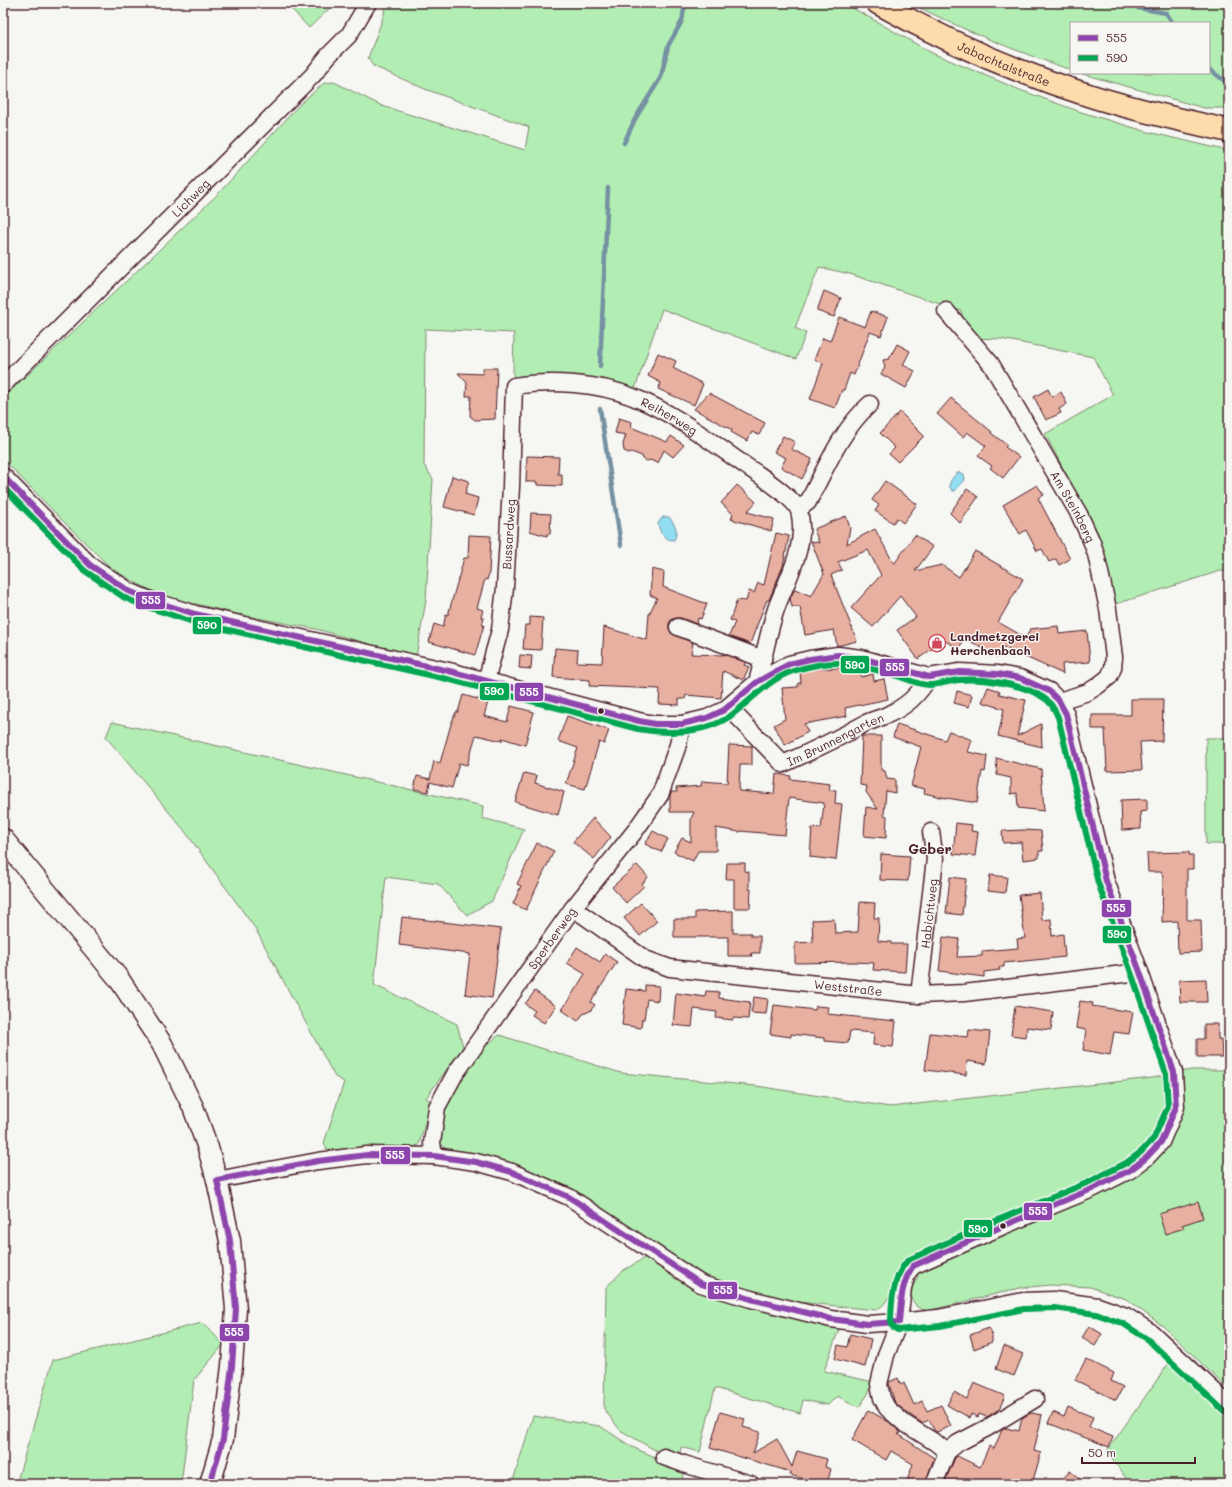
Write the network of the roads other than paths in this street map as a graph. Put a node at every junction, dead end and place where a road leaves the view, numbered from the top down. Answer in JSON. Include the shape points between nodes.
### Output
{"nodes":[{"id":1,"x":368,"y":3,"type":"edge"},
{"id":2,"x":878,"y":3,"type":"edge"},
{"id":3,"x":1229,"y":131,"type":"edge"},
{"id":4,"x":946,"y":311,"type":"dead end"},
{"id":5,"x":3,"y":385,"type":"edge"},
{"id":6,"x":514,"y":386,"type":"joint"},
{"id":7,"x":870,"y":404,"type":"dead end"},
{"id":8,"x":3,"y":476,"type":"edge"},
{"id":9,"x":799,"y":510,"type":"junction"},
{"id":10,"x":678,"y":627,"type":"dead end"},
{"id":11,"x":763,"y":659,"type":"junction"},
{"id":12,"x":929,"y":677,"type":"junction"},
{"id":13,"x":486,"y":681,"type":"junction"},
{"id":14,"x":757,"y":682,"type":"junction"},
{"id":15,"x":1059,"y":701,"type":"junction"},
{"id":16,"x":724,"y":710,"type":"junction"},
{"id":17,"x":682,"y":724,"type":"junction"},
{"id":18,"x":931,"y":832,"type":"dead end"},
{"id":19,"x":3,"y":839,"type":"edge"},
{"id":20,"x":573,"y":908,"type":"junction"},
{"id":21,"x":1140,"y":972,"type":"junction"},
{"id":22,"x":919,"y":995,"type":"junction"},
{"id":23,"x":434,"y":1156,"type":"junction"},
{"id":24,"x":217,"y":1180,"type":"junction"},
{"id":25,"x":899,"y":1322,"type":"junction"},
{"id":26,"x":1035,"y":1399,"type":"dead end"},
{"id":27,"x":1229,"y":1405,"type":"edge"},
{"id":28,"x":946,"y":1452,"type":"junction"},
{"id":29,"x":664,"y":1457,"type":"dead end"},
{"id":30,"x":210,"y":1484,"type":"edge"},
{"id":31,"x":751,"y":1484,"type":"edge"},
{"id":32,"x":934,"y":1484,"type":"edge"}],
"edges":[{"from":1,"to":5,"type":"street","name":"Lichweg","via":[[349,35],[313,75]]},
{"from":2,"to":3,"type":"main road","name":"Jabachtalstraße","via":[[946,38],[1034,76],[1109,101]]},
{"from":4,"to":15,"type":"street","name":"Am Steinberg","via":[[991,364],[1079,514],[1096,554],[1108,609],[1113,668],[1109,677],[1088,692]]},
{"from":6,"to":9,"type":"street","name":"Reiherweg","via":[[573,384],[603,388],[634,397],[663,411],[718,446],[768,481]]},
{"from":6,"to":13,"type":"street","name":"Bussardweg","via":[[505,588],[500,630]]},
{"from":7,"to":9,"type":"street","via":[[843,436],[808,502]]},
{"from":8,"to":13,"type":"street","via":[[90,565],[128,591],[195,614],[406,660]]},
{"from":9,"to":11,"type":"street","via":[[798,553],[776,610]]},
{"from":10,"to":11,"type":"street"},
{"from":11,"to":14,"type":"street"},
{"from":12,"to":14,"type":"street","via":[[861,658],[838,655],[789,664]]},
{"from":12,"to":15,"type":"street","via":[[960,672],[1020,678],[1049,691]]},
{"from":12,"to":16,"type":"street","name":"Im Brunnengarten","via":[[907,704],[783,764],[734,713]]},
{"from":13,"to":17,"type":"street","via":[[639,721]]},
{"from":14,"to":16,"type":"street"},
{"from":15,"to":21,"type":"street","via":[[1066,714],[1106,881]]},
{"from":16,"to":17,"type":"street","via":[[707,718]]},
{"from":17,"to":20,"type":"street","name":"Sperberweg","via":[[678,745],[660,795],[635,831]]},
{"from":18,"to":22,"type":"street","name":"Habichtweg","via":[[935,859]]},
{"from":19,"to":24,"type":"street","via":[[119,979],[162,1044],[193,1107]]},
{"from":20,"to":22,"type":"street","name":"Weststraße","via":[[645,959],[670,968]]},
{"from":20,"to":23,"type":"street","name":"Sperberweg","via":[[455,1074],[437,1107],[432,1143]]},
{"from":21,"to":22,"type":"street","name":"Weststraße","via":[[964,993]]},
{"from":21,"to":25,"type":"street","via":[[1174,1072],[1176,1107],[1161,1142],[1130,1170],[1099,1186],[913,1266],[907,1273],[903,1288]]},
{"from":23,"to":24,"type":"street","via":[[367,1155],[318,1161]]},
{"from":23,"to":25,"type":"street","via":[[476,1162],[512,1172],[569,1197],[701,1284],[832,1318],[867,1324]]},
{"from":24,"to":30,"type":"street","via":[[230,1242],[236,1309],[223,1439]]},
{"from":25,"to":27,"type":"street","via":[[938,1318],[1023,1301],[1072,1301],[1098,1306],[1126,1316],[1152,1333]]},
{"from":25,"to":28,"type":"street","via":[[886,1354],[879,1384],[882,1398],[887,1408],[904,1423]]},
{"from":26,"to":28,"type":"street"},
{"from":28,"to":32,"type":"street"},
{"from":29,"to":31,"type":"street"}]}
